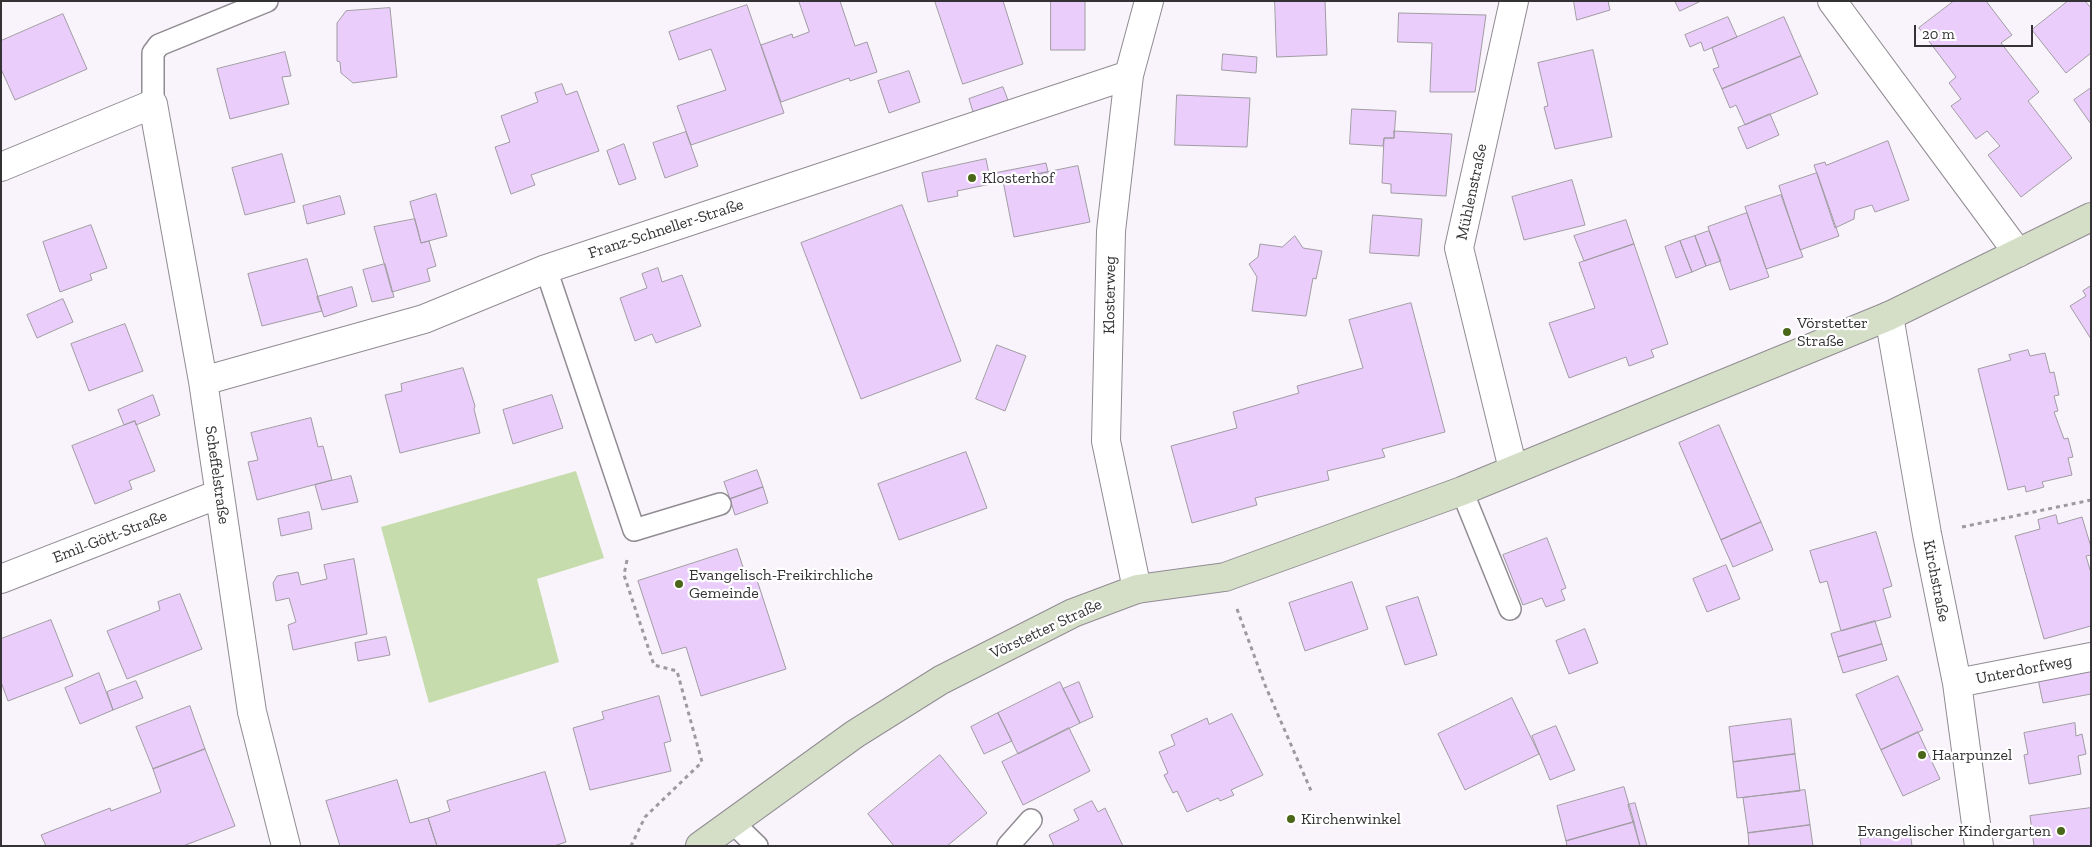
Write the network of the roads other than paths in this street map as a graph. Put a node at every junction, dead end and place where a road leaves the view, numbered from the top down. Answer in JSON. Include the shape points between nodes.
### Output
{"nodes":[{"id":1,"x":267,"y":1,"type":"edge"},
{"id":2,"x":1149,"y":1,"type":"edge"},
{"id":3,"x":1514,"y":1,"type":"edge"},
{"id":4,"x":1832,"y":1,"type":"edge"},
{"id":5,"x":1129,"y":75,"type":"junction"},
{"id":6,"x":153,"y":104,"type":"junction"},
{"id":7,"x":1,"y":167,"type":"edge"},
{"id":8,"x":2091,"y":217,"type":"edge"},
{"id":9,"x":2018,"y":253,"type":"junction"},
{"id":10,"x":546,"y":269,"type":"junction"},
{"id":11,"x":1889,"y":316,"type":"junction"},
{"id":12,"x":202,"y":381,"type":"junction"},
{"id":13,"x":1513,"y":469,"type":"junction"},
{"id":14,"x":1462,"y":491,"type":"junction"},
{"id":15,"x":219,"y":494,"type":"junction"},
{"id":16,"x":720,"y":504,"type":"dead end"},
{"id":17,"x":1,"y":579,"type":"edge"},
{"id":18,"x":1137,"y":589,"type":"junction"},
{"id":19,"x":1510,"y":609,"type":"dead end"},
{"id":20,"x":2091,"y":657,"type":"edge"},
{"id":21,"x":1957,"y":683,"type":"junction"},
{"id":22,"x":1031,"y":820,"type":"dead end"},
{"id":23,"x":733,"y":823,"type":"junction"},
{"id":24,"x":286,"y":846,"type":"edge"},
{"id":25,"x":700,"y":846,"type":"edge"},
{"id":26,"x":757,"y":846,"type":"edge"},
{"id":27,"x":1008,"y":846,"type":"edge"},
{"id":28,"x":1979,"y":846,"type":"edge"}],
"edges":[{"from":1,"to":6,"type":"lane","name":"Scheffelstraße","via":[[159,45],[153,53]]},
{"from":2,"to":5,"type":"street","name":"Klosterweg"},
{"from":3,"to":13,"type":"street","name":"Mühlenstraße","via":[[1459,248]]},
{"from":4,"to":9,"type":"street"},
{"from":5,"to":10,"type":"street","name":"Franz-Schneller-Straße"},
{"from":5,"to":18,"type":"street","name":"Klosterweg","via":[[1111,231],[1106,441]]},
{"from":6,"to":7,"type":"street"},
{"from":6,"to":12,"type":"street","name":"Scheffelstraße"},
{"from":8,"to":9,"type":"street","name":"Vörstetter Straße"},
{"from":9,"to":11,"type":"street","name":"Vörstetter Straße"},
{"from":10,"to":12,"type":"street","name":"Franz-Schneller-Straße","via":[[424,319]]},
{"from":10,"to":16,"type":"lane","via":[[634,530]]},
{"from":11,"to":13,"type":"street","name":"Vörstetter Straße"},
{"from":11,"to":21,"type":"street","name":"Kirchstraße","via":[[1926,534]]},
{"from":12,"to":15,"type":"street","name":"Scheffelstraße"},
{"from":13,"to":14,"type":"street","name":"Vörstetter Straße"},
{"from":14,"to":18,"type":"street","name":"Vörstetter Straße","via":[[1224,577]]},
{"from":14,"to":19,"type":"lane"},
{"from":15,"to":17,"type":"street","name":"Emil-Gött-Straße"},
{"from":15,"to":24,"type":"street","name":"Scheffelstraße","via":[[252,712]]},
{"from":18,"to":23,"type":"street","name":"Vörstetter Straße","via":[[1073,612],[941,680],[855,734]]},
{"from":20,"to":21,"type":"street","name":"Unterdorfweg"},
{"from":21,"to":28,"type":"street","name":"Kirchstraße"},
{"from":22,"to":27,"type":"lane"},
{"from":23,"to":25,"type":"street","name":"Vörstetter Straße"},
{"from":23,"to":26,"type":"lane"}]}
